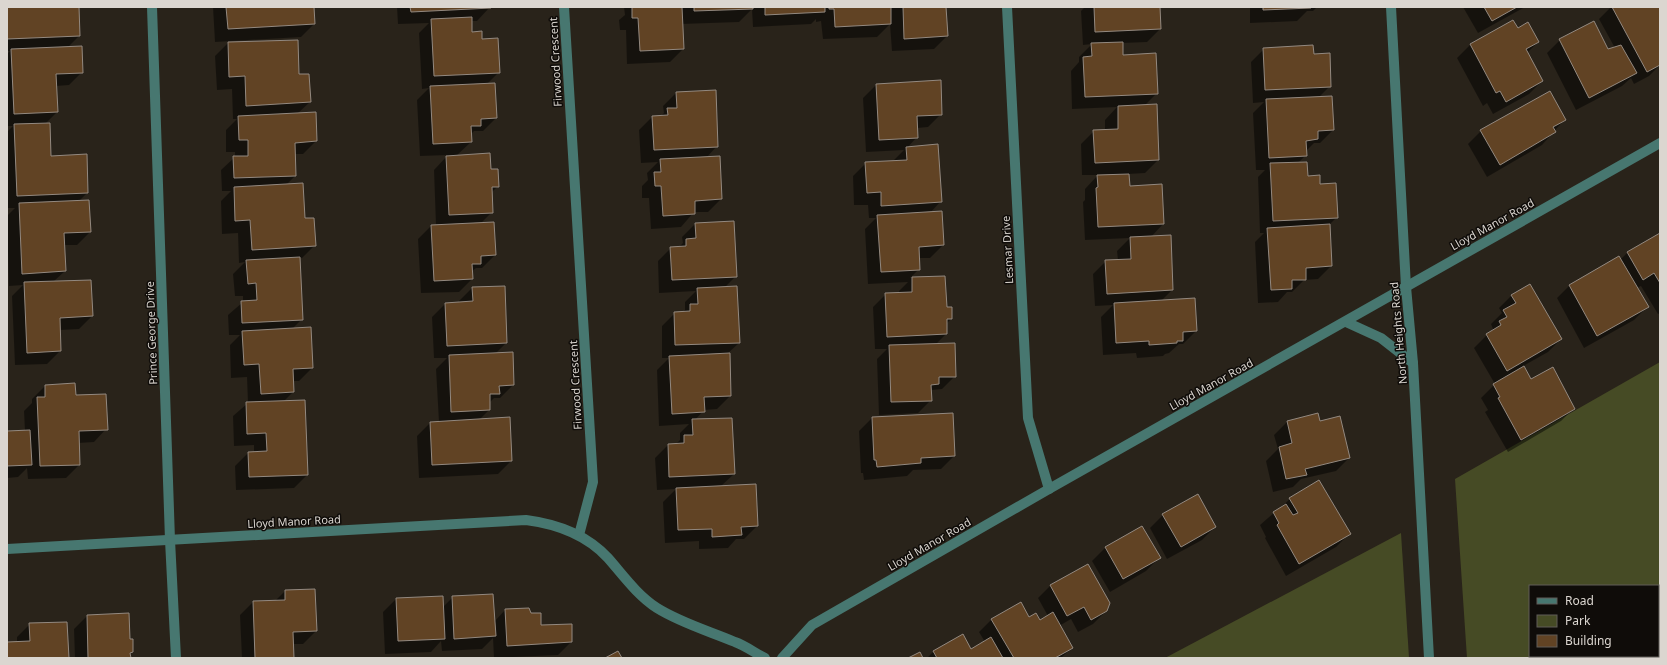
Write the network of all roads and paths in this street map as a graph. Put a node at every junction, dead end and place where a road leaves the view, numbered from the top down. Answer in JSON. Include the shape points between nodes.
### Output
{"nodes":[{"id":1,"x":152,"y":7,"type":"edge"},
{"id":2,"x":564,"y":7,"type":"edge"},
{"id":3,"x":1007,"y":7,"type":"edge"},
{"id":4,"x":1391,"y":7,"type":"edge"},
{"id":5,"x":1660,"y":144,"type":"edge"},
{"id":6,"x":1406,"y":287,"type":"junction"},
{"id":7,"x":1346,"y":322,"type":"junction"},
{"id":8,"x":1412,"y":363,"type":"junction"},
{"id":9,"x":1049,"y":489,"type":"junction"},
{"id":10,"x":579,"y":535,"type":"junction"},
{"id":11,"x":170,"y":540,"type":"junction"},
{"id":12,"x":7,"y":549,"type":"edge"},
{"id":13,"x":176,"y":658,"type":"edge"},
{"id":14,"x":765,"y":658,"type":"edge"},
{"id":15,"x":782,"y":658,"type":"edge"},
{"id":16,"x":1429,"y":658,"type":"edge"}],
"edges":[{"from":1,"to":11,"type":"street","name":"Prince George Drive"},
{"from":2,"to":10,"type":"street","name":"Firwood Crescent","via":[[593,482]]},
{"from":3,"to":9,"type":"street","name":"Lesmar Drive","via":[[1028,418]]},
{"from":4,"to":6,"type":"street","name":"North Heights Road"},
{"from":5,"to":6,"type":"street","name":"Lloyd Manor Road"},
{"from":6,"to":7,"type":"street","name":"Lloyd Manor Road"},
{"from":6,"to":8,"type":"street","name":"North Heights Road"},
{"from":7,"to":8,"type":"street","via":[[1381,338]]},
{"from":7,"to":9,"type":"street","name":"Lloyd Manor Road"},
{"from":8,"to":16,"type":"street","name":"North Heights Road"},
{"from":9,"to":15,"type":"street","name":"Lloyd Manor Road","via":[[812,626]]},
{"from":10,"to":11,"type":"street","name":"Lloyd Manor Road","via":[[553,525],[526,520]]},
{"from":10,"to":14,"type":"street","via":[[594,544],[632,587],[656,608],[737,642]]},
{"from":11,"to":12,"type":"street","name":"Lloyd Manor Road"},
{"from":11,"to":13,"type":"street","name":"Prince George Drive"}]}
